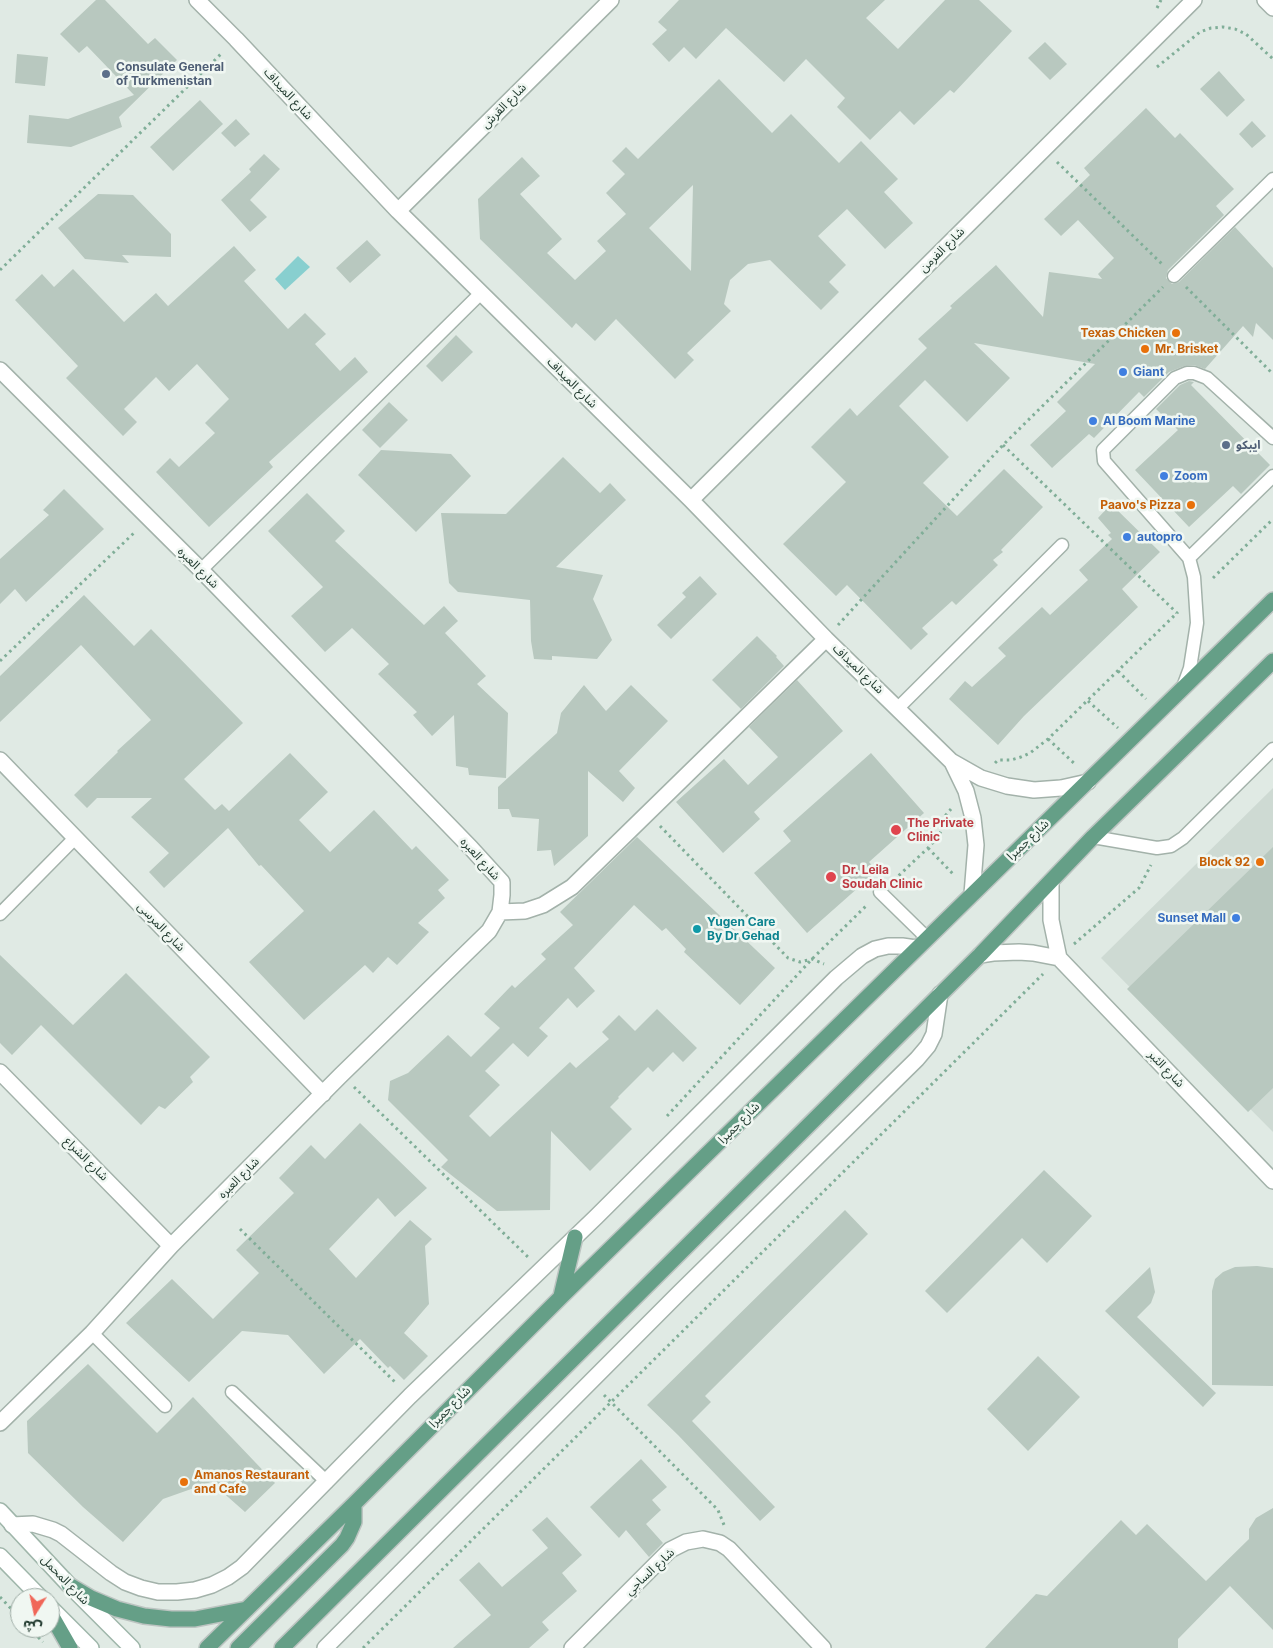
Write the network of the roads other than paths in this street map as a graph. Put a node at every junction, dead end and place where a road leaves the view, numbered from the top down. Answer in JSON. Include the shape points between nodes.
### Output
{"nodes":[{"id":1,"x":197,"y":0,"type":"edge"},
{"id":2,"x":611,"y":0,"type":"edge"},
{"id":3,"x":1194,"y":0,"type":"edge"},
{"id":4,"x":1273,"y":180,"type":"edge"},
{"id":5,"x":398,"y":211,"type":"junction"},
{"id":6,"x":1174,"y":276,"type":"road end"},
{"id":7,"x":480,"y":293,"type":"junction"},
{"id":8,"x":0,"y":370,"type":"edge"},
{"id":9,"x":1273,"y":438,"type":"edge"},
{"id":10,"x":1273,"y":476,"type":"edge"},
{"id":11,"x":691,"y":500,"type":"junction"},
{"id":12,"x":1062,"y":545,"type":"dead end"},
{"id":13,"x":1189,"y":558,"type":"junction"},
{"id":14,"x":201,"y":570,"type":"junction"},
{"id":15,"x":1273,"y":600,"type":"edge"},
{"id":16,"x":826,"y":639,"type":"junction"},
{"id":17,"x":1273,"y":661,"type":"edge"},
{"id":18,"x":1182,"y":690,"type":"junction"},
{"id":19,"x":898,"y":708,"type":"junction"},
{"id":20,"x":1273,"y":750,"type":"edge"},
{"id":21,"x":0,"y":760,"type":"edge"},
{"id":22,"x":951,"y":761,"type":"junction"},
{"id":23,"x":1089,"y":781,"type":"junction"},
{"id":24,"x":1093,"y":837,"type":"junction"},
{"id":25,"x":75,"y":838,"type":"junction"},
{"id":26,"x":1051,"y":882,"type":"junction"},
{"id":27,"x":880,"y":892,"type":"road end"},
{"id":28,"x":972,"y":894,"type":"junction"},
{"id":29,"x":500,"y":912,"type":"junction"},
{"id":30,"x":0,"y":914,"type":"edge"},
{"id":31,"x":922,"y":943,"type":"junction"},
{"id":32,"x":980,"y":955,"type":"junction"},
{"id":33,"x":1059,"y":958,"type":"junction"},
{"id":34,"x":940,"y":994,"type":"junction"},
{"id":35,"x":0,"y":1072,"type":"edge"},
{"id":36,"x":323,"y":1094,"type":"junction"},
{"id":37,"x":1273,"y":1181,"type":"edge"},
{"id":38,"x":575,"y":1237,"type":"junction"},
{"id":39,"x":171,"y":1246,"type":"junction"},
{"id":40,"x":560,"y":1297,"type":"junction"},
{"id":41,"x":92,"y":1333,"type":"junction"},
{"id":42,"x":232,"y":1392,"type":"dead end"},
{"id":43,"x":165,"y":1406,"type":"dead end"},
{"id":44,"x":1,"y":1427,"type":"edge"},
{"id":45,"x":326,"y":1482,"type":"junction"},
{"id":46,"x":354,"y":1504,"type":"junction"},
{"id":47,"x":0,"y":1511,"type":"edge"},
{"id":48,"x":12,"y":1525,"type":"junction"},
{"id":49,"x":0,"y":1556,"type":"edge"},
{"id":50,"x":69,"y":1585,"type":"junction"},
{"id":51,"x":31,"y":1588,"type":"edge"},
{"id":52,"x":247,"y":1609,"type":"junction"},
{"id":53,"x":60,"y":1617,"type":"edge"},
{"id":54,"x":60,"y":1630,"type":"edge"},
{"id":55,"x":70,"y":1648,"type":"edge"},
{"id":56,"x":91,"y":1648,"type":"edge"},
{"id":57,"x":132,"y":1648,"type":"edge"},
{"id":58,"x":207,"y":1648,"type":"edge"},
{"id":59,"x":238,"y":1648,"type":"edge"},
{"id":60,"x":282,"y":1648,"type":"edge"},
{"id":61,"x":325,"y":1648,"type":"edge"},
{"id":62,"x":572,"y":1648,"type":"edge"},
{"id":63,"x":823,"y":1648,"type":"edge"}],
"edges":[{"from":1,"to":5,"type":"street","name":"شارع الميداف"},
{"from":2,"to":5,"type":"street","name":"شارع القرش"},
{"from":3,"to":11,"type":"street","name":"شارع الفرمن"},
{"from":4,"to":6,"type":"lane"},
{"from":5,"to":7,"type":"street","name":"شارع الميداف"},
{"from":7,"to":11,"type":"street","name":"شارع الميداف"},
{"from":7,"to":14,"type":"lane"},
{"from":8,"to":14,"type":"street","name":"شارع العبره"},
{"from":9,"to":13,"type":"lane","via":[[1207,378],[1194,372],[1175,378],[1106,446],[1102,455],[1104,461]]},
{"from":10,"to":13,"type":"lane"},
{"from":11,"to":16,"type":"street","name":"شارع الميداف"},
{"from":12,"to":19,"type":"lane"},
{"from":13,"to":18,"type":"lane","via":[[1194,577],[1197,623],[1190,668]]},
{"from":14,"to":29,"type":"street","name":"شارع العبره","via":[[502,882]]},
{"from":15,"to":18,"type":"main road","name":"شارع جميرا"},
{"from":16,"to":19,"type":"street","name":"شارع الميداف"},
{"from":16,"to":29,"type":"street","via":[[572,887],[543,905],[525,911]]},
{"from":17,"to":24,"type":"main road"},
{"from":18,"to":23,"type":"main road","name":"شارع جميرا"},
{"from":19,"to":22,"type":"street","name":"شارع الميداف"},
{"from":20,"to":24,"type":"lane","via":[[1171,846],[1157,848]]},
{"from":21,"to":25,"type":"street","name":"شارع المرسى"},
{"from":22,"to":23,"type":"street","name":"شارع الميداف","via":[[981,778],[1034,790]]},
{"from":22,"to":28,"type":"street","name":"شارع الميداف","via":[[966,791],[973,818],[976,845]]},
{"from":23,"to":28,"type":"main road","name":"شارع جميرا"},
{"from":24,"to":26,"type":"main road"},
{"from":25,"to":30,"type":"lane"},
{"from":25,"to":36,"type":"street","name":"شارع المرسى"},
{"from":26,"to":32,"type":"main road"},
{"from":26,"to":33,"type":"street","via":[[1052,920]]},
{"from":27,"to":31,"type":"lane"},
{"from":28,"to":31,"type":"main road","name":"شارع جميرا"},
{"from":29,"to":36,"type":"street","name":"شارع العبره","via":[[489,931]]},
{"from":31,"to":38,"type":"street","via":[[875,949],[836,978]]},
{"from":31,"to":40,"type":"main road","name":"شارع جميرا"},
{"from":32,"to":33,"type":"street","via":[[1020,952]]},
{"from":32,"to":34,"type":"main road"},
{"from":33,"to":37,"type":"street","name":"شارع الثبر"},
{"from":34,"to":60,"type":"main road"},
{"from":34,"to":61,"type":"street","via":[[934,1034],[922,1053]]},
{"from":35,"to":39,"type":"street","name":"شارع الشراع"},
{"from":36,"to":39,"type":"street","name":"شارع العبره"},
{"from":38,"to":40,"type":"main road"},
{"from":38,"to":45,"type":"street"},
{"from":39,"to":41,"type":"street","name":"شارع العبره"},
{"from":40,"to":46,"type":"main road","name":"شارع جميرا"},
{"from":41,"to":43,"type":"lane"},
{"from":41,"to":44,"type":"street","name":"شارع العبره"},
{"from":42,"to":45,"type":"lane"},
{"from":45,"to":48,"type":"street","via":[[242,1567],[212,1585],[195,1590],[158,1592],[141,1588],[111,1573],[53,1530],[33,1524]]},
{"from":46,"to":52,"type":"main road","name":"شارع جميرا"},
{"from":46,"to":59,"type":"main road","via":[[354,1522],[342,1545]]},
{"from":47,"to":48,"type":"street","name":"شارع المحمل"},
{"from":48,"to":50,"type":"street","name":"شارع المحمل"},
{"from":49,"to":51,"type":"street"},
{"from":50,"to":52,"type":"main road","via":[[108,1606],[144,1616],[195,1618]]},
{"from":50,"to":57,"type":"street","name":"شارع المحمل"},
{"from":52,"to":58,"type":"main road","name":"شارع جميرا"},
{"from":53,"to":56,"type":"street"},
{"from":54,"to":55,"type":"main road"},
{"from":62,"to":63,"type":"street","name":"شارع الساجي","via":[[670,1550],[686,1542],[703,1539],[729,1549]]}]}
